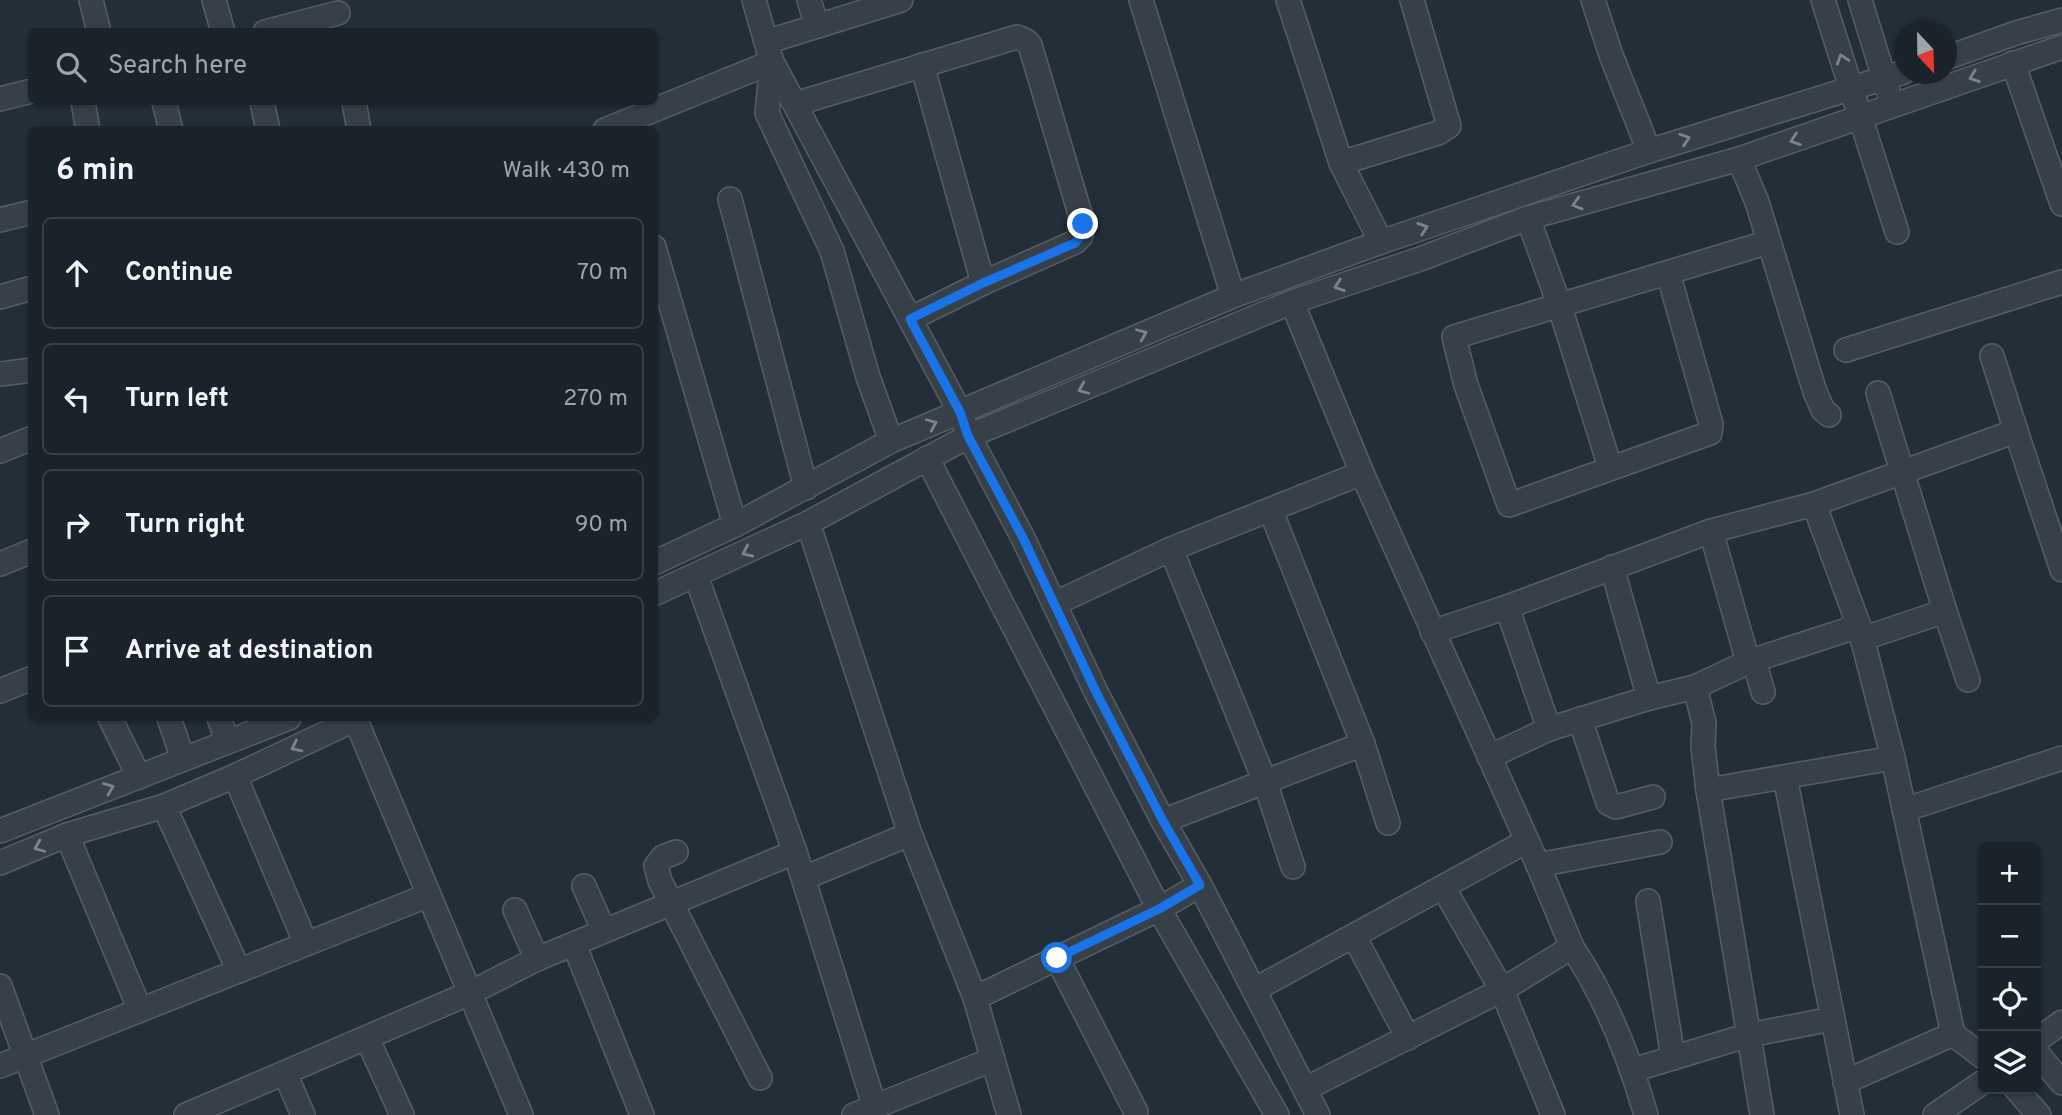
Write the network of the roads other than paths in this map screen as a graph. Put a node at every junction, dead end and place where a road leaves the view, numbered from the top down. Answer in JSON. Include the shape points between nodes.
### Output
{"nodes":[{"id":1,"x":91,"y":0,"type":"edge"},
{"id":2,"x":214,"y":0,"type":"edge"},
{"id":3,"x":754,"y":0,"type":"edge"},
{"id":4,"x":809,"y":0,"type":"edge"},
{"id":5,"x":901,"y":0,"type":"edge"},
{"id":6,"x":1141,"y":0,"type":"edge"},
{"id":7,"x":1288,"y":0,"type":"edge"},
{"id":8,"x":1412,"y":0,"type":"edge"},
{"id":9,"x":1593,"y":0,"type":"edge"},
{"id":10,"x":1823,"y":0,"type":"edge"},
{"id":11,"x":1860,"y":0,"type":"edge"},
{"id":12,"x":338,"y":15,"type":"edge"},
{"id":13,"x":2062,"y":20,"type":"edge"},
{"id":14,"x":817,"y":26,"type":"junction"},
{"id":15,"x":98,"y":28,"type":"edge"},
{"id":16,"x":222,"y":28,"type":"edge"},
{"id":17,"x":282,"y":28,"type":"edge"},
{"id":18,"x":2062,"y":47,"type":"edge"},
{"id":19,"x":769,"y":52,"type":"junction"},
{"id":20,"x":1957,"y":54,"type":"edge"},
{"id":21,"x":2013,"y":63,"type":"junction"},
{"id":22,"x":922,"y":65,"type":"junction"},
{"id":23,"x":1894,"y":75,"type":"edge"},
{"id":24,"x":1852,"y":89,"type":"junction"},
{"id":25,"x":28,"y":92,"type":"edge"},
{"id":26,"x":0,"y":99,"type":"edge"},
{"id":27,"x":795,"y":104,"type":"junction"},
{"id":28,"x":84,"y":105,"type":"edge"},
{"id":29,"x":165,"y":105,"type":"edge"},
{"id":30,"x":263,"y":105,"type":"edge"},
{"id":31,"x":355,"y":105,"type":"edge"},
{"id":32,"x":658,"y":105,"type":"edge"},
{"id":33,"x":658,"y":105,"type":"edge"},
{"id":34,"x":1892,"y":105,"type":"junction"},
{"id":35,"x":1860,"y":118,"type":"junction"},
{"id":36,"x":87,"y":126,"type":"edge"},
{"id":37,"x":169,"y":126,"type":"edge"},
{"id":38,"x":267,"y":126,"type":"edge"},
{"id":39,"x":358,"y":126,"type":"edge"},
{"id":40,"x":613,"y":126,"type":"edge"},
{"id":41,"x":1649,"y":151,"type":"junction"},
{"id":42,"x":1740,"y":159,"type":"junction"},
{"id":43,"x":1341,"y":163,"type":"junction"},
{"id":44,"x":730,"y":199,"type":"dead end"},
{"id":45,"x":2062,"y":204,"type":"edge"},
{"id":46,"x":28,"y":213,"type":"edge"},
{"id":47,"x":1528,"y":218,"type":"junction"},
{"id":48,"x":0,"y":220,"type":"edge"},
{"id":49,"x":1897,"y":232,"type":"dead end"},
{"id":50,"x":1381,"y":242,"type":"junction"},
{"id":51,"x":1769,"y":242,"type":"junction"},
{"id":52,"x":658,"y":261,"type":"edge"},
{"id":53,"x":1668,"y":273,"type":"junction"},
{"id":54,"x":2062,"y":282,"type":"edge"},
{"id":55,"x":983,"y":283,"type":"junction"},
{"id":56,"x":28,"y":289,"type":"edge"},
{"id":57,"x":1233,"y":296,"type":"junction"},
{"id":58,"x":0,"y":297,"type":"edge"},
{"id":59,"x":1292,"y":302,"type":"junction"},
{"id":60,"x":1559,"y":304,"type":"junction"},
{"id":61,"x":910,"y":319,"type":"junction"},
{"id":62,"x":1846,"y":350,"type":"dead end"},
{"id":63,"x":1992,"y":356,"type":"dead end"},
{"id":64,"x":28,"y":370,"type":"edge"},
{"id":65,"x":0,"y":373,"type":"edge"},
{"id":66,"x":1878,"y":393,"type":"dead end"},
{"id":67,"x":960,"y":412,"type":"junction"},
{"id":68,"x":1829,"y":415,"type":"dead end"},
{"id":69,"x":2016,"y":431,"type":"junction"},
{"id":70,"x":968,"y":436,"type":"junction"},
{"id":71,"x":28,"y":440,"type":"edge"},
{"id":72,"x":891,"y":441,"type":"junction"},
{"id":73,"x":0,"y":451,"type":"edge"},
{"id":74,"x":927,"y":458,"type":"junction"},
{"id":75,"x":1610,"y":467,"type":"junction"},
{"id":76,"x":1902,"y":470,"type":"junction"},
{"id":77,"x":1363,"y":473,"type":"junction"},
{"id":78,"x":806,"y":488,"type":"junction"},
{"id":79,"x":1814,"y":504,"type":"junction"},
{"id":80,"x":1271,"y":511,"type":"junction"},
{"id":81,"x":808,"y":523,"type":"junction"},
{"id":82,"x":735,"y":525,"type":"junction"},
{"id":83,"x":1711,"y":531,"type":"junction"},
{"id":84,"x":1171,"y":549,"type":"junction"},
{"id":85,"x":28,"y":553,"type":"edge"},
{"id":86,"x":658,"y":561,"type":"edge"},
{"id":87,"x":0,"y":564,"type":"edge"},
{"id":88,"x":1612,"y":567,"type":"junction"},
{"id":89,"x":2062,"y":570,"type":"edge"},
{"id":90,"x":696,"y":576,"type":"junction"},
{"id":91,"x":658,"y":592,"type":"edge"},
{"id":92,"x":1054,"y":604,"type":"junction"},
{"id":93,"x":1507,"y":607,"type":"junction"},
{"id":94,"x":1945,"y":611,"type":"junction"},
{"id":95,"x":1432,"y":632,"type":"junction"},
{"id":96,"x":1860,"y":632,"type":"junction"},
{"id":97,"x":1751,"y":661,"type":"junction"},
{"id":98,"x":28,"y":680,"type":"edge"},
{"id":99,"x":1968,"y":680,"type":"dead end"},
{"id":100,"x":1695,"y":687,"type":"junction"},
{"id":101,"x":0,"y":691,"type":"edge"},
{"id":102,"x":1763,"y":692,"type":"dead end"},
{"id":103,"x":1649,"y":698,"type":"junction"},
{"id":104,"x":1580,"y":719,"type":"junction"},
{"id":105,"x":111,"y":721,"type":"edge"},
{"id":106,"x":170,"y":721,"type":"edge"},
{"id":107,"x":220,"y":721,"type":"edge"},
{"id":108,"x":281,"y":721,"type":"edge"},
{"id":109,"x":350,"y":721,"type":"edge"},
{"id":110,"x":357,"y":721,"type":"edge"},
{"id":111,"x":1549,"y":729,"type":"junction"},
{"id":112,"x":227,"y":741,"type":"junction"},
{"id":113,"x":1363,"y":744,"type":"junction"},
{"id":114,"x":1489,"y":757,"type":"junction"},
{"id":115,"x":1893,"y":758,"type":"junction"},
{"id":116,"x":2062,"y":758,"type":"edge"},
{"id":117,"x":183,"y":759,"type":"junction"},
{"id":118,"x":234,"y":776,"type":"junction"},
{"id":119,"x":139,"y":777,"type":"junction"},
{"id":120,"x":1785,"y":777,"type":"junction"},
{"id":121,"x":1265,"y":782,"type":"junction"},
{"id":122,"x":1708,"y":790,"type":"junction"},
{"id":123,"x":1653,"y":797,"type":"dead end"},
{"id":124,"x":164,"y":806,"type":"junction"},
{"id":125,"x":1904,"y":810,"type":"junction"},
{"id":126,"x":1163,"y":821,"type":"junction"},
{"id":127,"x":1388,"y":823,"type":"dead end"},
{"id":128,"x":1,"y":827,"type":"edge"},
{"id":129,"x":911,"y":834,"type":"junction"},
{"id":130,"x":67,"y":835,"type":"junction"},
{"id":131,"x":1527,"y":841,"type":"junction"},
{"id":132,"x":1660,"y":842,"type":"dead end"},
{"id":133,"x":676,"y":852,"type":"dead end"},
{"id":134,"x":795,"y":852,"type":"junction"},
{"id":135,"x":0,"y":863,"type":"edge"},
{"id":136,"x":1538,"y":865,"type":"junction"},
{"id":137,"x":1293,"y":867,"type":"dead end"},
{"id":138,"x":804,"y":878,"type":"junction"},
{"id":139,"x":1200,"y":885,"type":"junction"},
{"id":140,"x":584,"y":886,"type":"dead end"},
{"id":141,"x":1443,"y":887,"type":"junction"},
{"id":142,"x":429,"y":895,"type":"junction"},
{"id":143,"x":1648,"y":901,"type":"dead end"},
{"id":144,"x":671,"y":903,"type":"junction"},
{"id":145,"x":515,"y":909,"type":"dead end"},
{"id":146,"x":1159,"y":909,"type":"junction"},
{"id":147,"x":604,"y":931,"type":"junction"},
{"id":148,"x":1354,"y":936,"type":"junction"},
{"id":149,"x":306,"y":944,"type":"junction"},
{"id":150,"x":574,"y":944,"type":"junction"},
{"id":151,"x":1572,"y":947,"type":"junction"},
{"id":152,"x":1057,"y":958,"type":"junction"},
{"id":153,"x":537,"y":959,"type":"junction"},
{"id":154,"x":239,"y":971,"type":"junction"},
{"id":155,"x":0,"y":986,"type":"edge"},
{"id":156,"x":1254,"y":990,"type":"junction"},
{"id":157,"x":1502,"y":990,"type":"junction"},
{"id":158,"x":470,"y":993,"type":"junction"},
{"id":159,"x":975,"y":998,"type":"junction"},
{"id":160,"x":140,"y":1010,"type":"junction"},
{"id":161,"x":1832,"y":1019,"type":"junction"},
{"id":162,"x":2062,"y":1022,"type":"edge"},
{"id":163,"x":1953,"y":1034,"type":"junction"},
{"id":164,"x":1749,"y":1035,"type":"junction"},
{"id":165,"x":2041,"y":1037,"type":"edge"},
{"id":166,"x":367,"y":1038,"type":"junction"},
{"id":167,"x":1408,"y":1038,"type":"junction"},
{"id":168,"x":1978,"y":1053,"type":"edge"},
{"id":169,"x":25,"y":1055,"type":"junction"},
{"id":170,"x":1673,"y":1058,"type":"junction"},
{"id":171,"x":2041,"y":1058,"type":"edge"},
{"id":172,"x":991,"y":1060,"type":"junction"},
{"id":173,"x":0,"y":1066,"type":"edge"},
{"id":174,"x":1633,"y":1070,"type":"junction"},
{"id":175,"x":285,"y":1073,"type":"junction"},
{"id":176,"x":760,"y":1078,"type":"dead end"},
{"id":177,"x":1845,"y":1082,"type":"junction"},
{"id":178,"x":2062,"y":1083,"type":"edge"},
{"id":179,"x":1978,"y":1085,"type":"edge"},
{"id":180,"x":1305,"y":1089,"type":"junction"},
{"id":181,"x":2020,"y":1094,"type":"edge"},
{"id":182,"x":905,"y":1106,"type":"edge"},
{"id":183,"x":864,"y":1111,"type":"edge"},
{"id":184,"x":1136,"y":1112,"type":"dead end"},
{"id":185,"x":194,"y":1114,"type":"edge"},
{"id":186,"x":47,"y":1115,"type":"edge"},
{"id":187,"x":303,"y":1115,"type":"edge"},
{"id":188,"x":402,"y":1115,"type":"edge"},
{"id":189,"x":521,"y":1115,"type":"edge"},
{"id":190,"x":642,"y":1115,"type":"edge"},
{"id":191,"x":1009,"y":1115,"type":"edge"},
{"id":192,"x":1278,"y":1115,"type":"edge"},
{"id":193,"x":1318,"y":1115,"type":"edge"},
{"id":194,"x":1553,"y":1115,"type":"edge"},
{"id":195,"x":1646,"y":1115,"type":"edge"},
{"id":196,"x":1762,"y":1115,"type":"edge"},
{"id":197,"x":1852,"y":1115,"type":"edge"},
{"id":198,"x":1935,"y":1115,"type":"edge"},
{"id":199,"x":2039,"y":1115,"type":"edge"}],
"edges":[{"from":1,"to":15,"type":"street"},
{"from":2,"to":16,"type":"street"},
{"from":3,"to":19,"type":"street"},
{"from":4,"to":14,"type":"street"},
{"from":5,"to":14,"type":"street"},
{"from":6,"to":57,"type":"street"},
{"from":7,"to":43,"type":"street"},
{"from":8,"to":43,"type":"street","via":[[1449,126]]},
{"from":9,"to":41,"type":"street"},
{"from":24,"to":10,"type":"street","one_way":true},
{"from":11,"to":23,"type":"street"},
{"from":12,"to":17,"type":"street"},
{"from":13,"to":20,"type":"street"},
{"from":14,"to":19,"type":"street"},
{"from":18,"to":21,"type":"street"},
{"from":19,"to":27,"type":"street"},
{"from":19,"to":33,"type":"street"},
{"from":19,"to":72,"type":"street","via":[[768,113],[832,251]]},
{"from":21,"to":34,"type":"street","one_way":true},
{"from":21,"to":45,"type":"street"},
{"from":22,"to":27,"type":"street"},
{"from":22,"to":55,"type":"street"},
{"from":22,"to":55,"type":"street","via":[[1017,37],[1026,41],[1083,224],[1075,243]]},
{"from":23,"to":24,"type":"street"},
{"from":23,"to":34,"type":"street"},
{"from":24,"to":35,"type":"street"},
{"from":41,"to":24,"type":"street","one_way":true},
{"from":25,"to":26,"type":"street"},
{"from":27,"to":61,"type":"street"},
{"from":28,"to":36,"type":"street"},
{"from":29,"to":37,"type":"street"},
{"from":30,"to":38,"type":"street"},
{"from":31,"to":39,"type":"street"},
{"from":32,"to":40,"type":"street"},
{"from":34,"to":35,"type":"street"},
{"from":35,"to":42,"type":"street","one_way":true},
{"from":35,"to":49,"type":"street"},
{"from":50,"to":41,"type":"street","one_way":true},
{"from":42,"to":47,"type":"street","one_way":true},
{"from":42,"to":51,"type":"street"},
{"from":43,"to":50,"type":"street"},
{"from":44,"to":78,"type":"street"},
{"from":46,"to":48,"type":"street"},
{"from":47,"to":59,"type":"street","one_way":true},
{"from":47,"to":60,"type":"street"},
{"from":50,"to":57,"type":"street"},
{"from":51,"to":53,"type":"street"},
{"from":51,"to":68,"type":"street","via":[[1815,392]]},
{"from":52,"to":82,"type":"street"},
{"from":53,"to":60,"type":"street"},
{"from":53,"to":75,"type":"street","via":[[1710,433]]},
{"from":54,"to":62,"type":"street"},
{"from":55,"to":61,"type":"street"},
{"from":56,"to":58,"type":"street"},
{"from":67,"to":57,"type":"street","one_way":true},
{"from":59,"to":70,"type":"street","one_way":true},
{"from":59,"to":77,"type":"street"},
{"from":60,"to":75,"type":"street"},
{"from":60,"to":75,"type":"street","via":[[1454,337],[1466,385],[1509,505]]},
{"from":61,"to":67,"type":"street"},
{"from":63,"to":69,"type":"street"},
{"from":64,"to":65,"type":"street"},
{"from":66,"to":76,"type":"street"},
{"from":67,"to":70,"type":"street"},
{"from":72,"to":67,"type":"street","one_way":true},
{"from":69,"to":76,"type":"street"},
{"from":69,"to":89,"type":"street"},
{"from":70,"to":74,"type":"street"},
{"from":70,"to":92,"type":"street"},
{"from":71,"to":73,"type":"street"},
{"from":72,"to":78,"type":"street"},
{"from":74,"to":81,"type":"street"},
{"from":74,"to":146,"type":"street"},
{"from":76,"to":79,"type":"street"},
{"from":76,"to":94,"type":"street"},
{"from":77,"to":80,"type":"street"},
{"from":77,"to":95,"type":"street"},
{"from":78,"to":82,"type":"street"},
{"from":79,"to":83,"type":"street"},
{"from":79,"to":96,"type":"street"},
{"from":80,"to":84,"type":"street"},
{"from":80,"to":113,"type":"street"},
{"from":81,"to":90,"type":"street","one_way":true},
{"from":81,"to":129,"type":"street"},
{"from":82,"to":86,"type":"street"},
{"from":83,"to":88,"type":"street"},
{"from":83,"to":97,"type":"street"},
{"from":84,"to":92,"type":"street"},
{"from":84,"to":121,"type":"street"},
{"from":85,"to":87,"type":"street"},
{"from":88,"to":93,"type":"street"},
{"from":88,"to":103,"type":"street"},
{"from":90,"to":91,"type":"street"},
{"from":90,"to":134,"type":"street"},
{"from":92,"to":126,"type":"street"},
{"from":93,"to":95,"type":"street"},
{"from":93,"to":111,"type":"street"},
{"from":94,"to":96,"type":"street"},
{"from":94,"to":99,"type":"street"},
{"from":95,"to":114,"type":"street"},
{"from":96,"to":97,"type":"street"},
{"from":96,"to":115,"type":"street"},
{"from":97,"to":100,"type":"street"},
{"from":97,"to":102,"type":"street"},
{"from":98,"to":101,"type":"street"},
{"from":100,"to":103,"type":"street"},
{"from":100,"to":122,"type":"street","via":[[1704,723]]},
{"from":103,"to":104,"type":"street"},
{"from":104,"to":111,"type":"street"},
{"from":104,"to":123,"type":"street","via":[[1608,803],[1616,807]]},
{"from":105,"to":119,"type":"street"},
{"from":106,"to":117,"type":"street"},
{"from":107,"to":112,"type":"street"},
{"from":108,"to":112,"type":"street"},
{"from":109,"to":118,"type":"street","one_way":true},
{"from":110,"to":142,"type":"street"},
{"from":111,"to":114,"type":"street"},
{"from":112,"to":117,"type":"street"},
{"from":113,"to":121,"type":"street"},
{"from":113,"to":127,"type":"street"},
{"from":114,"to":131,"type":"street"},
{"from":115,"to":120,"type":"street"},
{"from":115,"to":125,"type":"street"},
{"from":116,"to":125,"type":"street"},
{"from":117,"to":119,"type":"street"},
{"from":118,"to":124,"type":"street"},
{"from":118,"to":149,"type":"street"},
{"from":128,"to":119,"type":"street","one_way":true},
{"from":120,"to":122,"type":"street"},
{"from":120,"to":161,"type":"street"},
{"from":121,"to":126,"type":"street"},
{"from":121,"to":137,"type":"street"},
{"from":122,"to":164,"type":"street"},
{"from":124,"to":130,"type":"street"},
{"from":124,"to":154,"type":"street"},
{"from":125,"to":163,"type":"street"},
{"from":126,"to":139,"type":"street"},
{"from":129,"to":138,"type":"street"},
{"from":129,"to":159,"type":"street"},
{"from":130,"to":135,"type":"street","one_way":true},
{"from":130,"to":160,"type":"street"},
{"from":131,"to":136,"type":"street"},
{"from":131,"to":141,"type":"street"},
{"from":132,"to":136,"type":"street"},
{"from":133,"to":144,"type":"street","via":[[656,866]]},
{"from":134,"to":138,"type":"street"},
{"from":134,"to":144,"type":"street"},
{"from":136,"to":151,"type":"street"},
{"from":138,"to":183,"type":"street"},
{"from":139,"to":146,"type":"street"},
{"from":139,"to":156,"type":"street"},
{"from":140,"to":147,"type":"street"},
{"from":141,"to":148,"type":"street"},
{"from":141,"to":157,"type":"street"},
{"from":142,"to":149,"type":"street"},
{"from":142,"to":158,"type":"street"},
{"from":143,"to":170,"type":"street"},
{"from":144,"to":147,"type":"street"},
{"from":144,"to":176,"type":"street"},
{"from":145,"to":153,"type":"street"},
{"from":146,"to":152,"type":"street"},
{"from":146,"to":192,"type":"street"},
{"from":147,"to":150,"type":"street"},
{"from":148,"to":156,"type":"street"},
{"from":148,"to":167,"type":"street"},
{"from":149,"to":154,"type":"street"},
{"from":150,"to":153,"type":"street"},
{"from":150,"to":190,"type":"street"},
{"from":151,"to":157,"type":"street"},
{"from":151,"to":174,"type":"street","via":[[1593,979]]},
{"from":152,"to":159,"type":"street"},
{"from":152,"to":184,"type":"street"},
{"from":153,"to":158,"type":"street"},
{"from":154,"to":160,"type":"street"},
{"from":155,"to":169,"type":"street"},
{"from":156,"to":180,"type":"street"},
{"from":157,"to":167,"type":"street"},
{"from":157,"to":194,"type":"street"},
{"from":158,"to":166,"type":"street"},
{"from":158,"to":189,"type":"street"},
{"from":159,"to":172,"type":"street"},
{"from":160,"to":169,"type":"street"},
{"from":161,"to":164,"type":"street"},
{"from":161,"to":177,"type":"street"},
{"from":162,"to":165,"type":"street"},
{"from":163,"to":168,"type":"street"},
{"from":163,"to":177,"type":"street"},
{"from":164,"to":170,"type":"street"},
{"from":164,"to":196,"type":"street"},
{"from":166,"to":175,"type":"street"},
{"from":166,"to":188,"type":"street"},
{"from":167,"to":180,"type":"street"},
{"from":169,"to":173,"type":"street"},
{"from":169,"to":186,"type":"street"},
{"from":170,"to":174,"type":"street"},
{"from":171,"to":178,"type":"street"},
{"from":172,"to":182,"type":"street"},
{"from":172,"to":191,"type":"street"},
{"from":174,"to":195,"type":"street"},
{"from":175,"to":185,"type":"street"},
{"from":175,"to":187,"type":"street"},
{"from":177,"to":197,"type":"street"},
{"from":179,"to":198,"type":"street"},
{"from":180,"to":193,"type":"street"},
{"from":181,"to":199,"type":"street"},
{"from":182,"to":183,"type":"street"}]}
